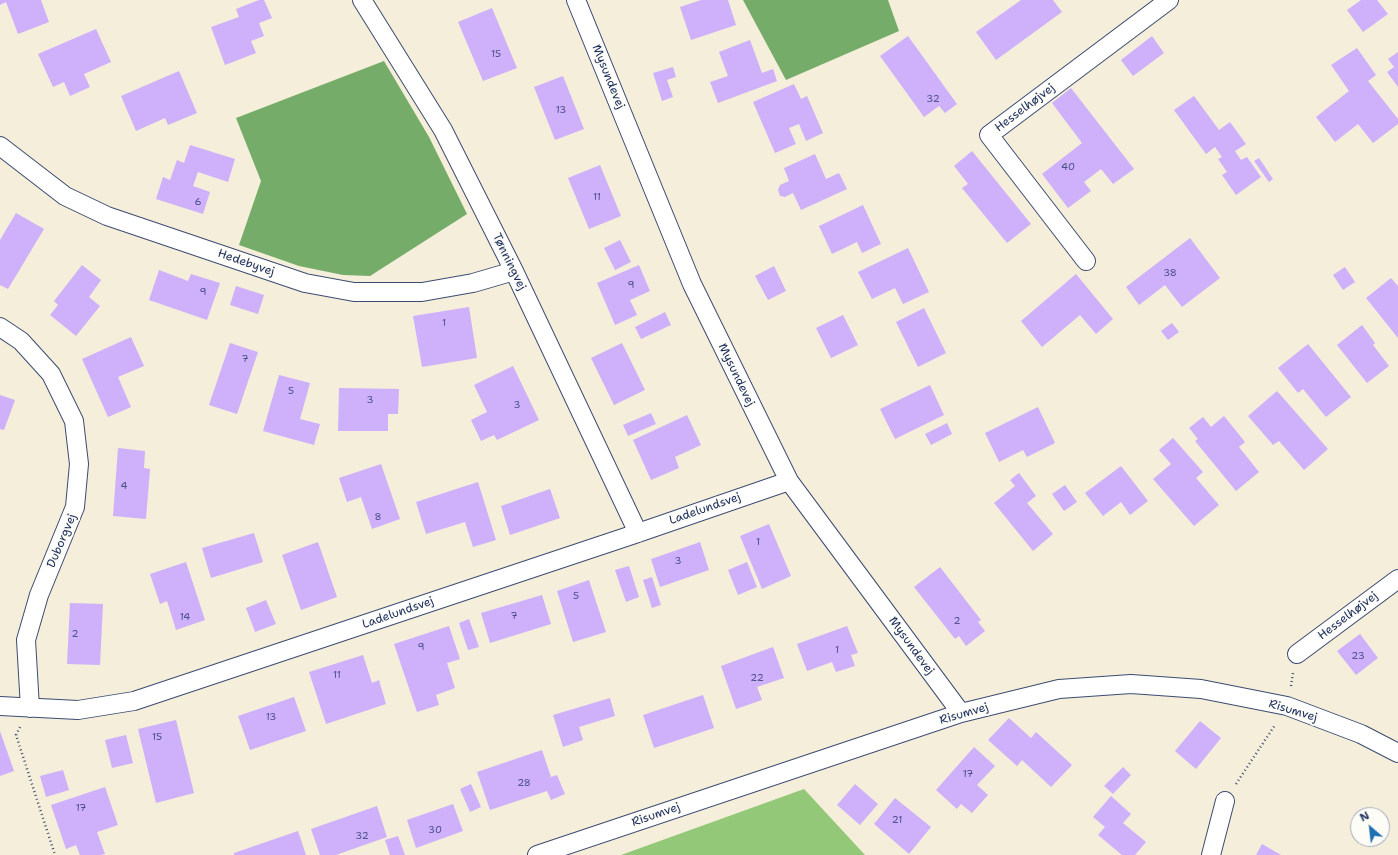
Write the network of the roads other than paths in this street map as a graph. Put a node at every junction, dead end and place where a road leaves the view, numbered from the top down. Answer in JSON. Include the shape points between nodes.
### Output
{"nodes":[{"id":1,"x":362,"y":0,"type":"edge"},
{"id":2,"x":576,"y":0,"type":"edge"},
{"id":3,"x":1169,"y":0,"type":"edge"},
{"id":4,"x":0,"y":146,"type":"edge"},
{"id":5,"x":1086,"y":260,"type":"dead end"},
{"id":6,"x":514,"y":271,"type":"junction"},
{"id":7,"x":0,"y":327,"type":"edge"},
{"id":8,"x":789,"y":481,"type":"junction"},
{"id":9,"x":638,"y":533,"type":"junction"},
{"id":10,"x":1398,"y":579,"type":"edge"},
{"id":11,"x":1297,"y":654,"type":"road end"},
{"id":12,"x":0,"y":706,"type":"edge"},
{"id":13,"x":30,"y":708,"type":"junction"},
{"id":14,"x":961,"y":713,"type":"junction"},
{"id":15,"x":1398,"y":753,"type":"edge"},
{"id":16,"x":1225,"y":801,"type":"road end"},
{"id":17,"x":537,"y":855,"type":"edge"},
{"id":18,"x":1211,"y":855,"type":"edge"}],
"edges":[{"from":1,"to":6,"type":"street","name":"Tønningvej","via":[[443,130]]},
{"from":2,"to":8,"type":"street","name":"Mysundevej","via":[[692,284]]},
{"from":3,"to":5,"type":"street","name":"Hesselhøjvej","via":[[989,135]]},
{"from":4,"to":6,"type":"street","name":"Hedebyvej","via":[[65,196],[107,216],[305,283],[354,292],[422,292],[473,284]]},
{"from":6,"to":9,"type":"street","name":"Tønningvej"},
{"from":7,"to":13,"type":"street","name":"Duborgvej","via":[[21,341],[51,374],[74,421],[79,464],[75,507],[39,595],[26,640]]},
{"from":8,"to":9,"type":"street","name":"Ladelundsvej"},
{"from":8,"to":14,"type":"street","name":"Mysundevej"},
{"from":9,"to":13,"type":"street","name":"Ladelundsvej","via":[[134,701],[78,710]]},
{"from":10,"to":11,"type":"street","name":"Hesselhøjvej"},
{"from":12,"to":13,"type":"street","name":"Ladelundsvej"},
{"from":14,"to":15,"type":"street","name":"Risumvej","via":[[1059,689],[1131,684],[1201,689],[1287,706],[1361,734]]},
{"from":14,"to":17,"type":"street","name":"Risumvej"},
{"from":16,"to":18,"type":"street"}]}
